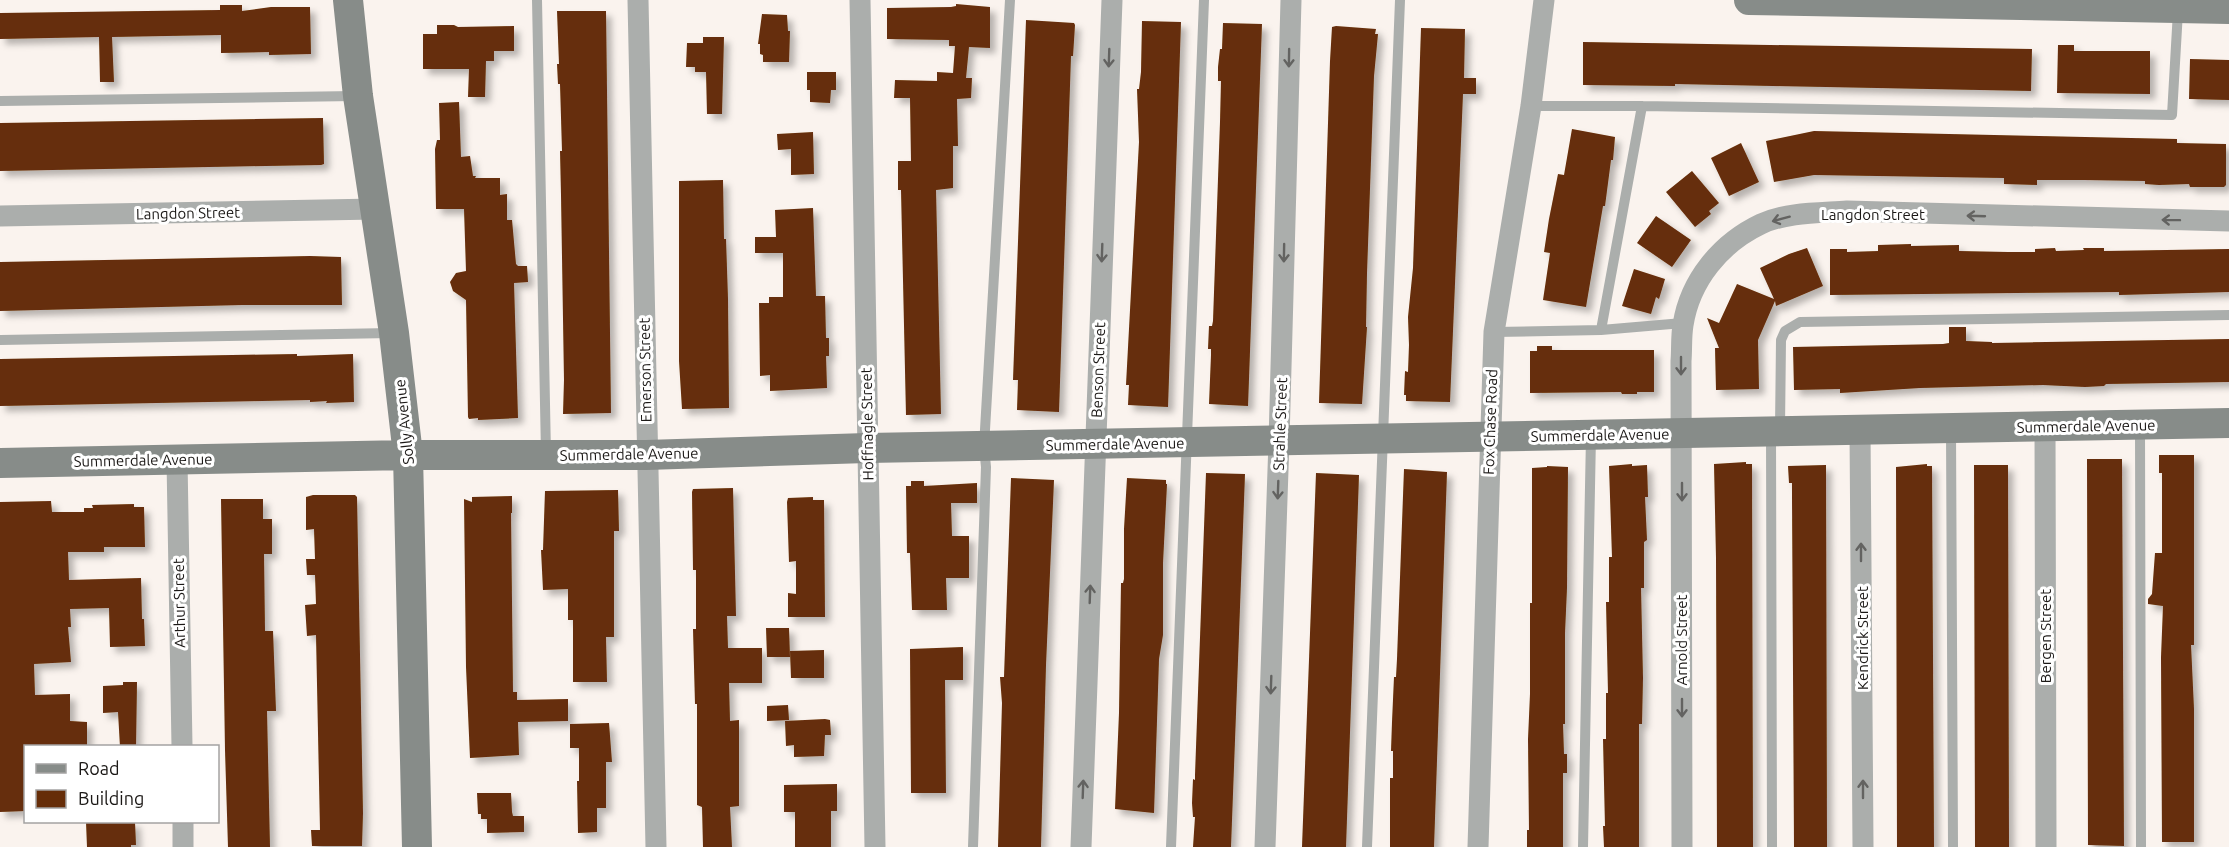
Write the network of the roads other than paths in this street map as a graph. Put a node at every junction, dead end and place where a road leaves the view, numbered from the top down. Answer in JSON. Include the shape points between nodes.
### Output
{"nodes":[{"id":1,"x":348,"y":0,"type":"edge"},
{"id":2,"x":537,"y":0,"type":"edge"},
{"id":3,"x":638,"y":0,"type":"edge"},
{"id":4,"x":860,"y":0,"type":"edge"},
{"id":5,"x":1010,"y":0,"type":"edge"},
{"id":6,"x":1112,"y":0,"type":"edge"},
{"id":7,"x":1204,"y":0,"type":"edge"},
{"id":8,"x":1291,"y":0,"type":"edge"},
{"id":9,"x":1400,"y":0,"type":"edge"},
{"id":10,"x":1544,"y":0,"type":"edge"},
{"id":11,"x":1749,"y":0,"type":"edge"},
{"id":12,"x":2178,"y":7,"type":"junction"},
{"id":13,"x":2229,"y":9,"type":"edge"},
{"id":14,"x":358,"y":96,"type":"junction"},
{"id":15,"x":0,"y":101,"type":"edge"},
{"id":16,"x":1531,"y":106,"type":"junction"},
{"id":17,"x":1642,"y":106,"type":"junction"},
{"id":18,"x":376,"y":209,"type":"junction"},
{"id":19,"x":0,"y":216,"type":"edge"},
{"id":20,"x":2229,"y":221,"type":"edge"},
{"id":21,"x":2229,"y":315,"type":"edge"},
{"id":22,"x":1683,"y":324,"type":"junction"},
{"id":23,"x":1601,"y":330,"type":"junction"},
{"id":24,"x":1494,"y":332,"type":"junction"},
{"id":25,"x":394,"y":333,"type":"junction"},
{"id":26,"x":0,"y":340,"type":"edge"},
{"id":27,"x":2229,"y":423,"type":"edge"},
{"id":28,"x":2140,"y":425,"type":"junction"},
{"id":29,"x":2045,"y":426,"type":"junction"},
{"id":30,"x":1951,"y":428,"type":"junction"},
{"id":31,"x":1860,"y":429,"type":"junction"},
{"id":32,"x":1775,"y":431,"type":"junction"},
{"id":33,"x":1682,"y":434,"type":"junction"},
{"id":34,"x":1591,"y":435,"type":"junction"},
{"id":35,"x":1490,"y":436,"type":"junction"},
{"id":36,"x":1382,"y":440,"type":"junction"},
{"id":37,"x":1279,"y":441,"type":"junction"},
{"id":38,"x":1186,"y":443,"type":"junction"},
{"id":39,"x":1095,"y":444,"type":"junction"},
{"id":40,"x":984,"y":447,"type":"junction"},
{"id":41,"x":867,"y":448,"type":"junction"},
{"id":42,"x":408,"y":455,"type":"junction"},
{"id":43,"x":546,"y":455,"type":"junction"},
{"id":44,"x":646,"y":455,"type":"junction"},
{"id":45,"x":177,"y":460,"type":"junction"},
{"id":46,"x":0,"y":463,"type":"edge"},
{"id":47,"x":182,"y":745,"type":"edge"},
{"id":48,"x":183,"y":823,"type":"edge"},
{"id":49,"x":183,"y":847,"type":"edge"},
{"id":50,"x":417,"y":847,"type":"edge"},
{"id":51,"x":656,"y":847,"type":"edge"},
{"id":52,"x":875,"y":847,"type":"edge"},
{"id":53,"x":973,"y":847,"type":"edge"},
{"id":54,"x":1081,"y":847,"type":"edge"},
{"id":55,"x":1171,"y":847,"type":"edge"},
{"id":56,"x":1265,"y":847,"type":"edge"},
{"id":57,"x":1368,"y":847,"type":"edge"},
{"id":58,"x":1478,"y":847,"type":"edge"},
{"id":59,"x":1583,"y":847,"type":"edge"},
{"id":60,"x":1682,"y":847,"type":"edge"},
{"id":61,"x":1772,"y":847,"type":"edge"},
{"id":62,"x":1863,"y":847,"type":"edge"},
{"id":63,"x":1953,"y":847,"type":"edge"},
{"id":64,"x":2046,"y":847,"type":"edge"},
{"id":65,"x":2141,"y":847,"type":"edge"}],
"edges":[{"from":1,"to":14,"type":"street","name":"Solly Avenue"},
{"from":2,"to":43,"type":"lane"},
{"from":3,"to":44,"type":"street","name":"Emerson Street"},
{"from":4,"to":41,"type":"street","name":"Hoffnagle Street"},
{"from":5,"to":40,"type":"lane"},
{"from":6,"to":39,"type":"street","name":"Benson Street","one_way":true},
{"from":7,"to":38,"type":"lane"},
{"from":8,"to":37,"type":"street","name":"Strahle Street","one_way":true},
{"from":9,"to":36,"type":"lane"},
{"from":10,"to":16,"type":"street","name":"Fox Chase Road"},
{"from":11,"to":12,"type":"street"},
{"from":12,"to":13,"type":"street"},
{"from":12,"to":17,"type":"lane","via":[[2172,115]]},
{"from":14,"to":15,"type":"lane"},
{"from":14,"to":18,"type":"street","name":"Solly Avenue"},
{"from":16,"to":17,"type":"lane"},
{"from":16,"to":24,"type":"street","name":"Fox Chase Road"},
{"from":17,"to":23,"type":"lane"},
{"from":18,"to":19,"type":"street","name":"Langdon Street"},
{"from":18,"to":25,"type":"street","name":"Solly Avenue"},
{"from":20,"to":22,"type":"street","name":"Langdon Street","one_way":true,"via":[[1847,210],[1796,215],[1762,224],[1722,248],[1696,283]]},
{"from":21,"to":32,"type":"lane","via":[[1800,322],[1785,331],[1781,340]]},
{"from":22,"to":23,"type":"lane"},
{"from":22,"to":33,"type":"street","name":"Langdon Street","one_way":true},
{"from":23,"to":24,"type":"lane"},
{"from":24,"to":35,"type":"street","name":"Fox Chase Road"},
{"from":25,"to":26,"type":"lane"},
{"from":25,"to":42,"type":"street","name":"Solly Avenue"},
{"from":27,"to":28,"type":"street","name":"Summerdale Avenue"},
{"from":28,"to":29,"type":"street","name":"Summerdale Avenue"},
{"from":28,"to":65,"type":"lane"},
{"from":29,"to":30,"type":"street","name":"Summerdale Avenue"},
{"from":29,"to":64,"type":"street","name":"Bergen Street"},
{"from":30,"to":31,"type":"street","name":"Summerdale Avenue"},
{"from":30,"to":63,"type":"lane"},
{"from":31,"to":32,"type":"street","name":"Summerdale Avenue"},
{"from":62,"to":31,"type":"street","name":"Kendrick Street","one_way":true},
{"from":32,"to":33,"type":"street","name":"Summerdale Avenue"},
{"from":32,"to":61,"type":"lane"},
{"from":33,"to":34,"type":"street","name":"Summerdale Avenue"},
{"from":33,"to":60,"type":"street","name":"Arnold Street","one_way":true},
{"from":34,"to":35,"type":"street","name":"Summerdale Avenue"},
{"from":34,"to":59,"type":"lane"},
{"from":35,"to":36,"type":"street","name":"Summerdale Avenue"},
{"from":35,"to":58,"type":"street","name":"Fox Chase Road"},
{"from":36,"to":37,"type":"street","name":"Summerdale Avenue"},
{"from":36,"to":57,"type":"lane"},
{"from":37,"to":38,"type":"street","name":"Summerdale Avenue"},
{"from":37,"to":56,"type":"street","name":"Strahle Street","one_way":true},
{"from":38,"to":39,"type":"street","name":"Summerdale Avenue"},
{"from":38,"to":55,"type":"lane"},
{"from":39,"to":40,"type":"street","name":"Summerdale Avenue"},
{"from":54,"to":39,"type":"street","name":"Benson Street","one_way":true},
{"from":40,"to":41,"type":"street","name":"Summerdale Avenue"},
{"from":40,"to":53,"type":"lane"},
{"from":41,"to":44,"type":"street","name":"Summerdale Avenue"},
{"from":41,"to":52,"type":"street","name":"Hoffnagle Street"},
{"from":42,"to":43,"type":"street","name":"Summerdale Avenue"},
{"from":42,"to":45,"type":"street","name":"Summerdale Avenue"},
{"from":42,"to":50,"type":"street","name":"Solly Avenue"},
{"from":43,"to":44,"type":"street","name":"Summerdale Avenue"},
{"from":44,"to":51,"type":"street","name":"Emerson Street"},
{"from":45,"to":46,"type":"street","name":"Summerdale Avenue"},
{"from":45,"to":47,"type":"street","name":"Arthur Street"},
{"from":48,"to":49,"type":"street"}]}
